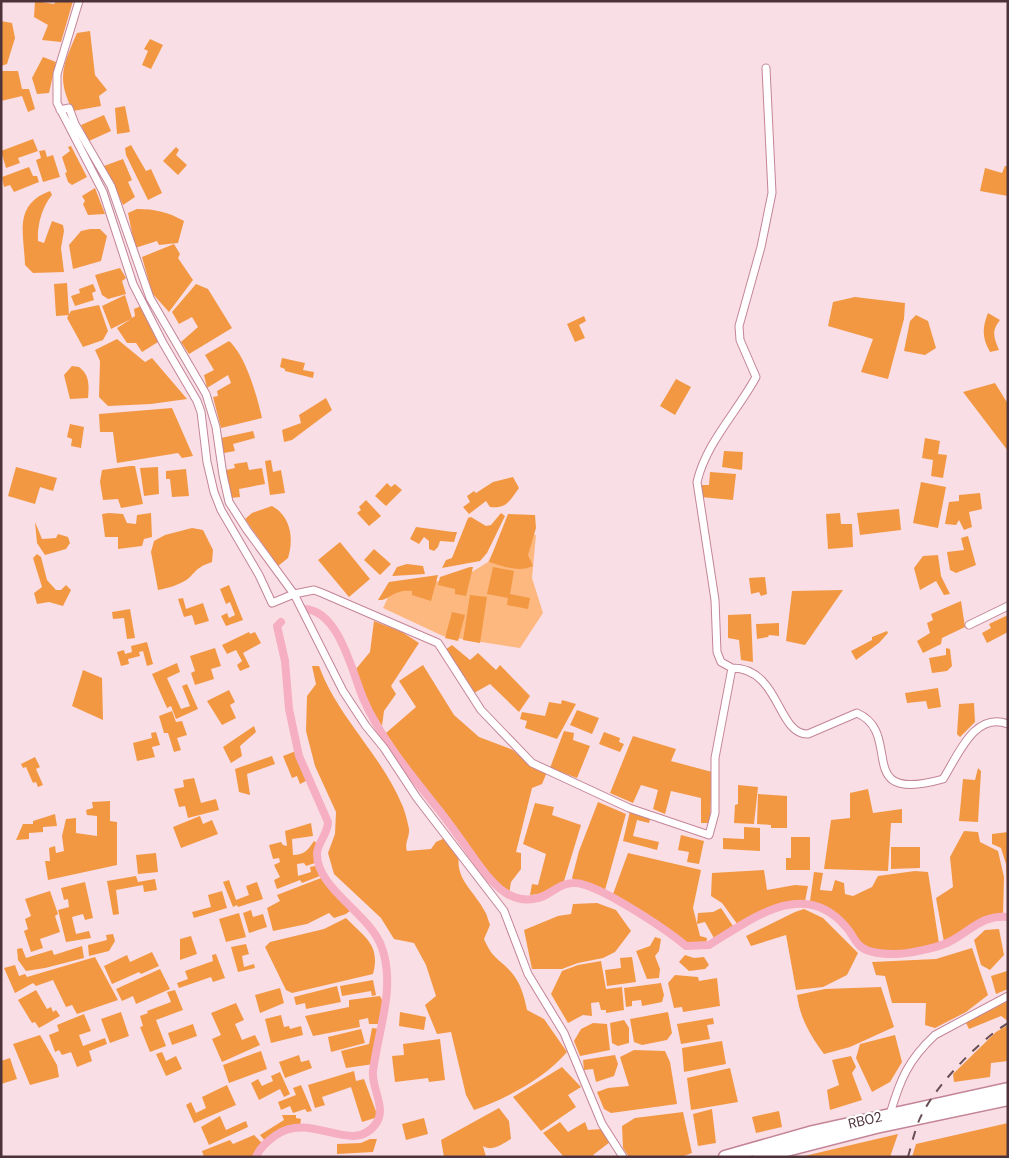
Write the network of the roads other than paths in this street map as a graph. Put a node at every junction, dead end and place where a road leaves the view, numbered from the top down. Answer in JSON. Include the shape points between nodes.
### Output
{"nodes":[{"id":1,"x":79,"y":1,"type":"edge"},
{"id":2,"x":766,"y":68,"type":"dead end"},
{"id":3,"x":64,"y":109,"type":"junction"},
{"id":4,"x":202,"y":399,"type":"junction"},
{"id":5,"x":294,"y":594,"type":"junction"},
{"id":6,"x":1008,"y":606,"type":"edge"},
{"id":7,"x":969,"y":624,"type":"dead end"},
{"id":8,"x":732,"y":668,"type":"junction"},
{"id":9,"x":1008,"y":724,"type":"edge"},
{"id":10,"x":1008,"y":996,"type":"edge"},
{"id":11,"x":1008,"y":1089,"type":"edge"},
{"id":12,"x":1008,"y":1099,"type":"edge"},
{"id":13,"x":890,"y":1114,"type":"junction"},
{"id":14,"x":623,"y":1157,"type":"edge"},
{"id":15,"x":725,"y":1157,"type":"edge"},
{"id":16,"x":759,"y":1157,"type":"edge"}],
"edges":[{"from":1,"to":3,"type":"street","via":[[57,74],[56,96]]},
{"from":2,"to":8,"type":"street","via":[[772,193],[740,326],[740,340],[756,377],[720,431],[697,482],[715,600],[718,657]]},
{"from":3,"to":4,"type":"street","via":[[111,186],[150,298]]},
{"from":3,"to":4,"type":"street","via":[[103,192],[133,284]]},
{"from":4,"to":5,"type":"street","via":[[216,427],[229,502]]},
{"from":4,"to":5,"type":"street","via":[[209,475],[221,510],[272,603]]},
{"from":5,"to":8,"type":"street","via":[[314,590],[322,592],[438,643],[480,710],[532,763],[629,808],[709,835],[715,813],[715,758]]},
{"from":5,"to":14,"type":"street","via":[[343,691],[366,726],[504,911],[528,974],[564,1033],[602,1124]]},
{"from":6,"to":7,"type":"street"},
{"from":8,"to":9,"type":"street","via":[[750,670],[764,681],[792,728],[802,734],[857,713],[865,717],[876,730],[886,772],[896,783],[903,785],[943,779],[971,735],[986,721]]},
{"from":10,"to":13,"type":"street","via":[[928,1041],[906,1067]]},
{"from":11,"to":13,"type":"highway","name":"RB02"},
{"from":12,"to":16,"type":"highway","name":"RB02","via":[[876,1126]]},
{"from":13,"to":15,"type":"highway","name":"RB02"}]}
